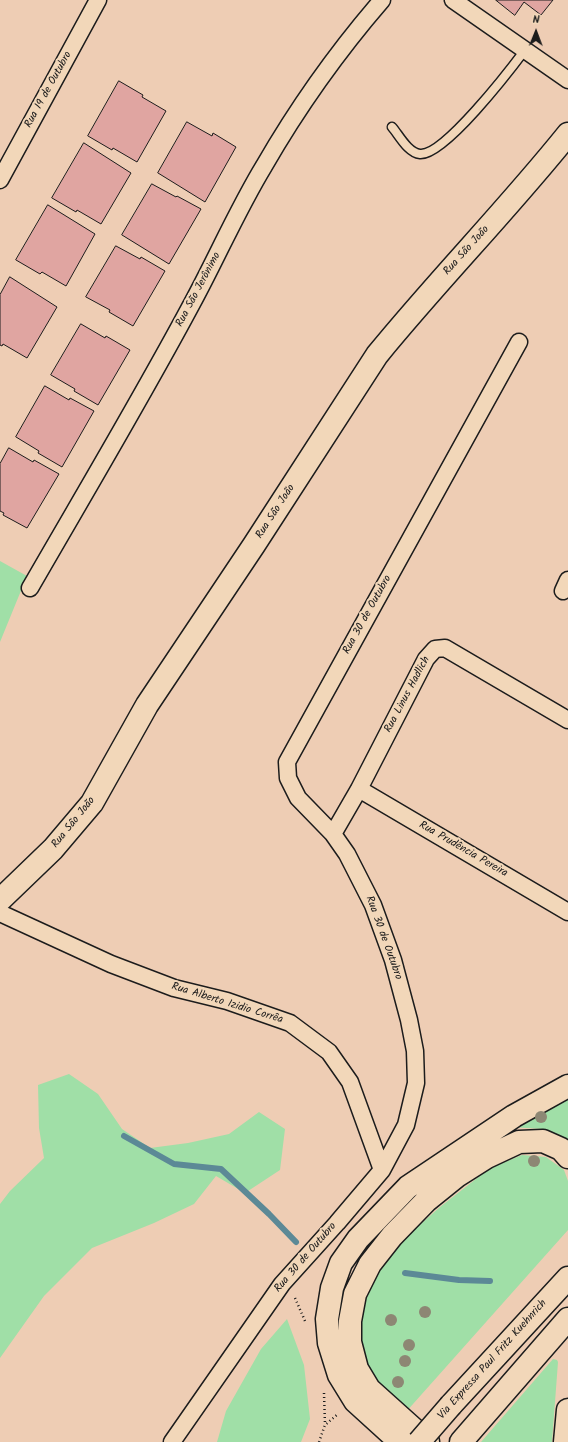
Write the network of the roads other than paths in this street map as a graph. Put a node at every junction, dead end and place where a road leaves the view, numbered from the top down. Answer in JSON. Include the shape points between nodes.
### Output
{"nodes":[{"id":1,"x":98,"y":0,"type":"edge"},
{"id":2,"x":382,"y":0,"type":"edge"},
{"id":3,"x":453,"y":0,"type":"edge"},
{"id":4,"x":525,"y":50,"type":"junction"},
{"id":5,"x":568,"y":80,"type":"edge"},
{"id":6,"x":392,"y":127,"type":"dead end"},
{"id":7,"x":568,"y":134,"type":"edge"},
{"id":8,"x":0,"y":180,"type":"edge"},
{"id":9,"x":519,"y":342,"type":"dead end"},
{"id":10,"x":30,"y":588,"type":"dead end"},
{"id":11,"x":568,"y":720,"type":"edge"},
{"id":12,"x":358,"y":789,"type":"junction"},
{"id":13,"x":333,"y":834,"type":"junction"},
{"id":14,"x":0,"y":900,"type":"edge"},
{"id":15,"x":568,"y":912,"type":"edge"},
{"id":16,"x":0,"y":913,"type":"edge"},
{"id":17,"x":568,"y":1086,"type":"edge"},
{"id":18,"x":568,"y":1157,"type":"edge"},
{"id":19,"x":382,"y":1170,"type":"junction"},
{"id":20,"x":568,"y":1278,"type":"edge"},
{"id":21,"x":568,"y":1319,"type":"edge"},
{"id":22,"x":568,"y":1410,"type":"edge"},
{"id":23,"x":172,"y":1442,"type":"edge"},
{"id":24,"x":400,"y":1442,"type":"edge"},
{"id":25,"x":418,"y":1442,"type":"edge"},
{"id":26,"x":428,"y":1442,"type":"edge"},
{"id":27,"x":461,"y":1442,"type":"edge"},
{"id":28,"x":565,"y":1442,"type":"edge"}],
"edges":[{"from":1,"to":8,"type":"street","name":"Rua 19 de Outubro"},
{"from":2,"to":10,"type":"street","name":"Rua São Jerônimo","via":[[318,80],[264,166],[154,372]]},
{"from":3,"to":4,"type":"street"},
{"from":4,"to":5,"type":"street"},
{"from":4,"to":6,"type":"lane","via":[[468,119],[442,144],[428,153],[419,154],[409,148]]},
{"from":7,"to":14,"type":"main road","name":"Rua São João","via":[[377,355],[147,705],[92,802],[53,849]]},
{"from":9,"to":13,"type":"street","name":"Rua 30 de Outubro","via":[[287,762],[288,778],[298,798]]},
{"from":11,"to":12,"type":"street","name":"Rua Linus Hadlich","via":[[445,648],[434,649],[426,659]]},
{"from":12,"to":13,"type":"street","name":"Rua Linus Hadlich"},
{"from":12,"to":15,"type":"street","name":"Rua Prudência Pereira"},
{"from":13,"to":19,"type":"street","name":"Rua 30 de Outubro","via":[[347,854],[373,905],[393,960],[415,1051],[416,1083],[406,1124]]},
{"from":16,"to":19,"type":"street","name":"Rua Alberto Izidio Corrêa","via":[[111,964],[174,988],[227,1001],[290,1023],[329,1052],[350,1082]]},
{"from":17,"to":24,"type":"main road","via":[[514,1116],[408,1187],[358,1239],[342,1263],[332,1288],[327,1319],[329,1343],[339,1375],[355,1401]]},
{"from":18,"to":26,"type":"main road","via":[[561,1149],[544,1141],[519,1142],[487,1157],[457,1176],[426,1201],[392,1236],[370,1264],[355,1294],[350,1320],[350,1342],[357,1369],[369,1389]]},
{"from":19,"to":23,"type":"street","name":"Rua 30 de Outubro","via":[[282,1284]]},
{"from":20,"to":25,"type":"main road","name":"Via Expressa Paul Fritz Kuehnrich","bridge":true},
{"from":21,"to":27,"type":"main road"},
{"from":22,"to":28,"type":"main road"}]}
